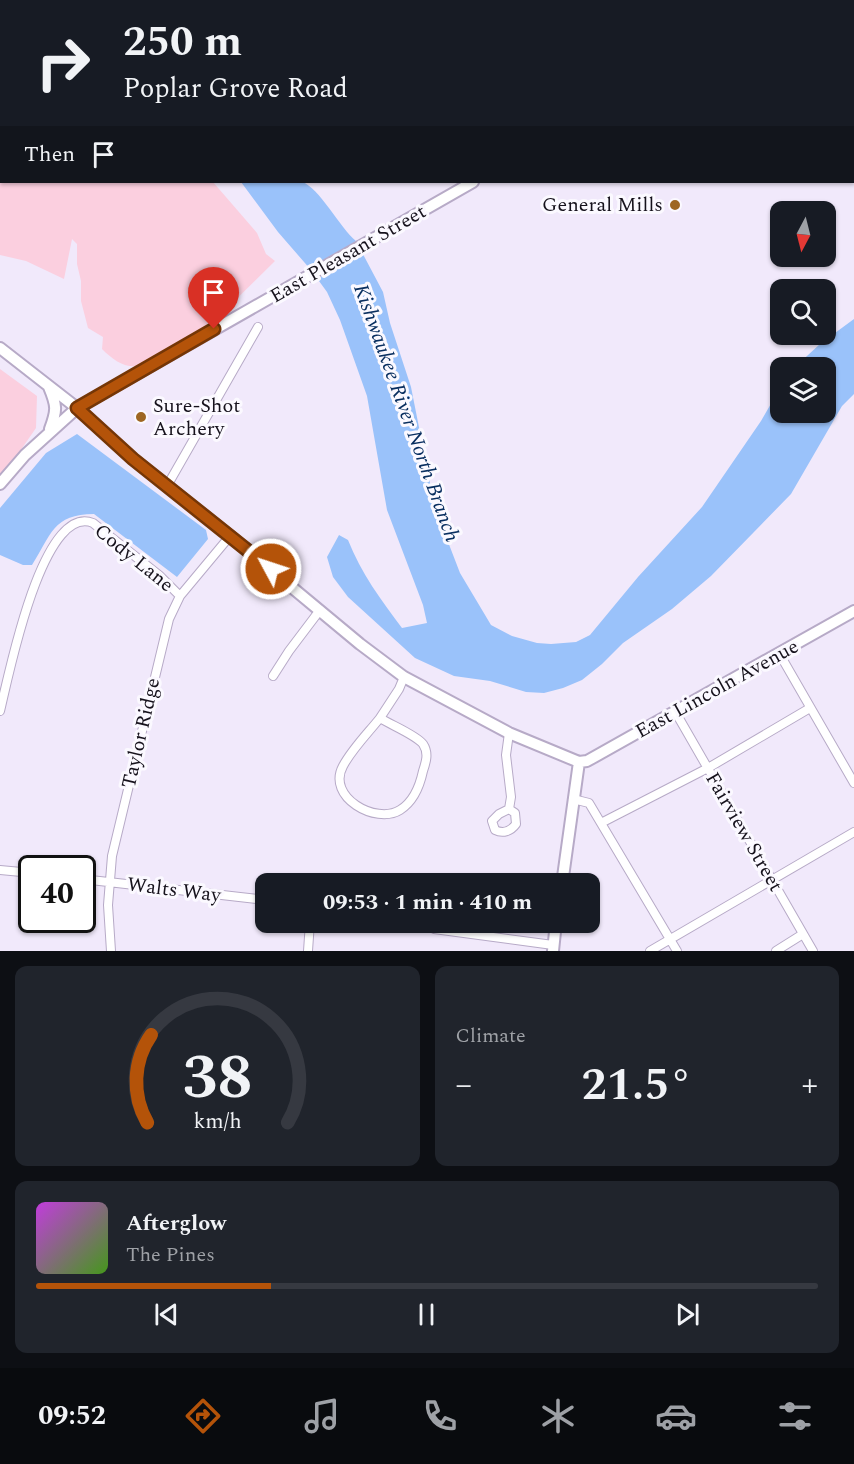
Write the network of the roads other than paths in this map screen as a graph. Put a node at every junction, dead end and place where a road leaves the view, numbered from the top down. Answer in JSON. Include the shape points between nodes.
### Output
{"nodes":[{"id":1,"x":471,"y":183,"type":"edge"},
{"id":2,"x":258,"y":327,"type":"dead end"},
{"id":3,"x":0,"y":348,"type":"edge"},
{"id":4,"x":47,"y":384,"type":"junction"},
{"id":5,"x":77,"y":408,"type":"junction"},
{"id":6,"x":49,"y":432,"type":"junction"},
{"id":7,"x":0,"y":484,"type":"edge"},
{"id":8,"x":167,"y":486,"type":"junction"},
{"id":9,"x":230,"y":536,"type":"junction"},
{"id":10,"x":180,"y":596,"type":"junction"},
{"id":11,"x":320,"y":610,"type":"junction"},
{"id":12,"x":854,"y":611,"type":"edge"},
{"id":13,"x":779,"y":653,"type":"junction"},
{"id":14,"x":273,"y":676,"type":"dead end"},
{"id":15,"x":404,"y":677,"type":"junction"},
{"id":16,"x":810,"y":708,"type":"junction"},
{"id":17,"x":0,"y":711,"type":"edge"},
{"id":18,"x":676,"y":713,"type":"junction"},
{"id":19,"x":380,"y":718,"type":"junction"},
{"id":20,"x":509,"y":733,"type":"junction"},
{"id":21,"x":579,"y":762,"type":"junction"},
{"id":22,"x":708,"y":768,"type":"junction"},
{"id":23,"x":854,"y":783,"type":"edge"},
{"id":24,"x":573,"y":799,"type":"junction"},
{"id":25,"x":510,"y":809,"type":"dead end"},
{"id":26,"x":601,"y":823,"type":"junction"},
{"id":27,"x":854,"y":832,"type":"edge"},
{"id":28,"x":0,"y":870,"type":"edge"},
{"id":29,"x":18,"y":872,"type":"edge"},
{"id":30,"x":563,"y":873,"type":"edge"},
{"id":31,"x":96,"y":880,"type":"edge"},
{"id":32,"x":772,"y":881,"type":"junction"},
{"id":33,"x":110,"y":882,"type":"junction"},
{"id":34,"x":255,"y":899,"type":"edge"},
{"id":35,"x":309,"y":933,"type":"edge"},
{"id":36,"x":459,"y":933,"type":"edge"},
{"id":37,"x":555,"y":933,"type":"edge"},
{"id":38,"x":802,"y":934,"type":"junction"},
{"id":39,"x":671,"y":939,"type":"junction"},
{"id":40,"x":553,"y":948,"type":"edge"},
{"id":41,"x":111,"y":951,"type":"edge"},
{"id":42,"x":308,"y":951,"type":"edge"},
{"id":43,"x":650,"y":951,"type":"edge"},
{"id":44,"x":677,"y":951,"type":"edge"},
{"id":45,"x":776,"y":951,"type":"edge"},
{"id":46,"x":813,"y":951,"type":"edge"}],
"edges":[{"from":1,"to":5,"type":"street","name":"East Pleasant Street"},
{"from":2,"to":8,"type":"street"},
{"from":3,"to":4,"type":"street"},
{"from":4,"to":5,"type":"street"},
{"from":4,"to":6,"type":"street","via":[[56,403]]},
{"from":5,"to":6,"type":"street","name":"East Pleasant Street"},
{"from":5,"to":8,"type":"street"},
{"from":6,"to":7,"type":"street","name":"East Pleasant Street"},
{"from":8,"to":9,"type":"street"},
{"from":9,"to":10,"type":"street","name":"Taylor Ridge"},
{"from":9,"to":11,"type":"street"},
{"from":10,"to":17,"type":"street","name":"Cody Lane","via":[[93,523],[80,521],[56,544],[38,575]]},
{"from":10,"to":33,"type":"street","name":"Taylor Ridge","via":[[169,619],[157,667],[112,856]]},
{"from":11,"to":14,"type":"street"},
{"from":11,"to":15,"type":"street"},
{"from":12,"to":13,"type":"street","name":"East Lincoln Avenue"},
{"from":13,"to":16,"type":"street"},
{"from":13,"to":18,"type":"street","name":"East Lincoln Avenue"},
{"from":15,"to":19,"type":"street"},
{"from":15,"to":20,"type":"street"},
{"from":16,"to":22,"type":"street"},
{"from":16,"to":23,"type":"street"},
{"from":18,"to":21,"type":"street","name":"East Lincoln Avenue"},
{"from":18,"to":22,"type":"street","name":"Fairview Street"},
{"from":19,"to":19,"type":"street","via":[[417,738],[427,753],[422,777],[412,797],[401,810],[390,814],[354,805],[340,783],[342,767]]},
{"from":20,"to":21,"type":"street"},
{"from":20,"to":25,"type":"street","via":[[506,755]]},
{"from":21,"to":24,"type":"street"},
{"from":22,"to":26,"type":"street"},
{"from":22,"to":32,"type":"street","name":"Fairview Street"},
{"from":24,"to":26,"type":"street","via":[[589,803]]},
{"from":24,"to":30,"type":"street"},
{"from":26,"to":39,"type":"street"},
{"from":27,"to":32,"type":"street"},
{"from":28,"to":29,"type":"street"},
{"from":31,"to":33,"type":"street","name":"Walts Way"},
{"from":32,"to":38,"type":"street","name":"Fairview Street"},
{"from":32,"to":39,"type":"street"},
{"from":33,"to":34,"type":"street","name":"Walts Way"},
{"from":33,"to":41,"type":"street","name":"Taylor Ridge"},
{"from":35,"to":42,"type":"street"},
{"from":36,"to":40,"type":"street"},
{"from":37,"to":40,"type":"street"},
{"from":38,"to":45,"type":"street"},
{"from":38,"to":46,"type":"street","name":"Fairview Street"},
{"from":39,"to":43,"type":"street"},
{"from":39,"to":44,"type":"street"}]}
